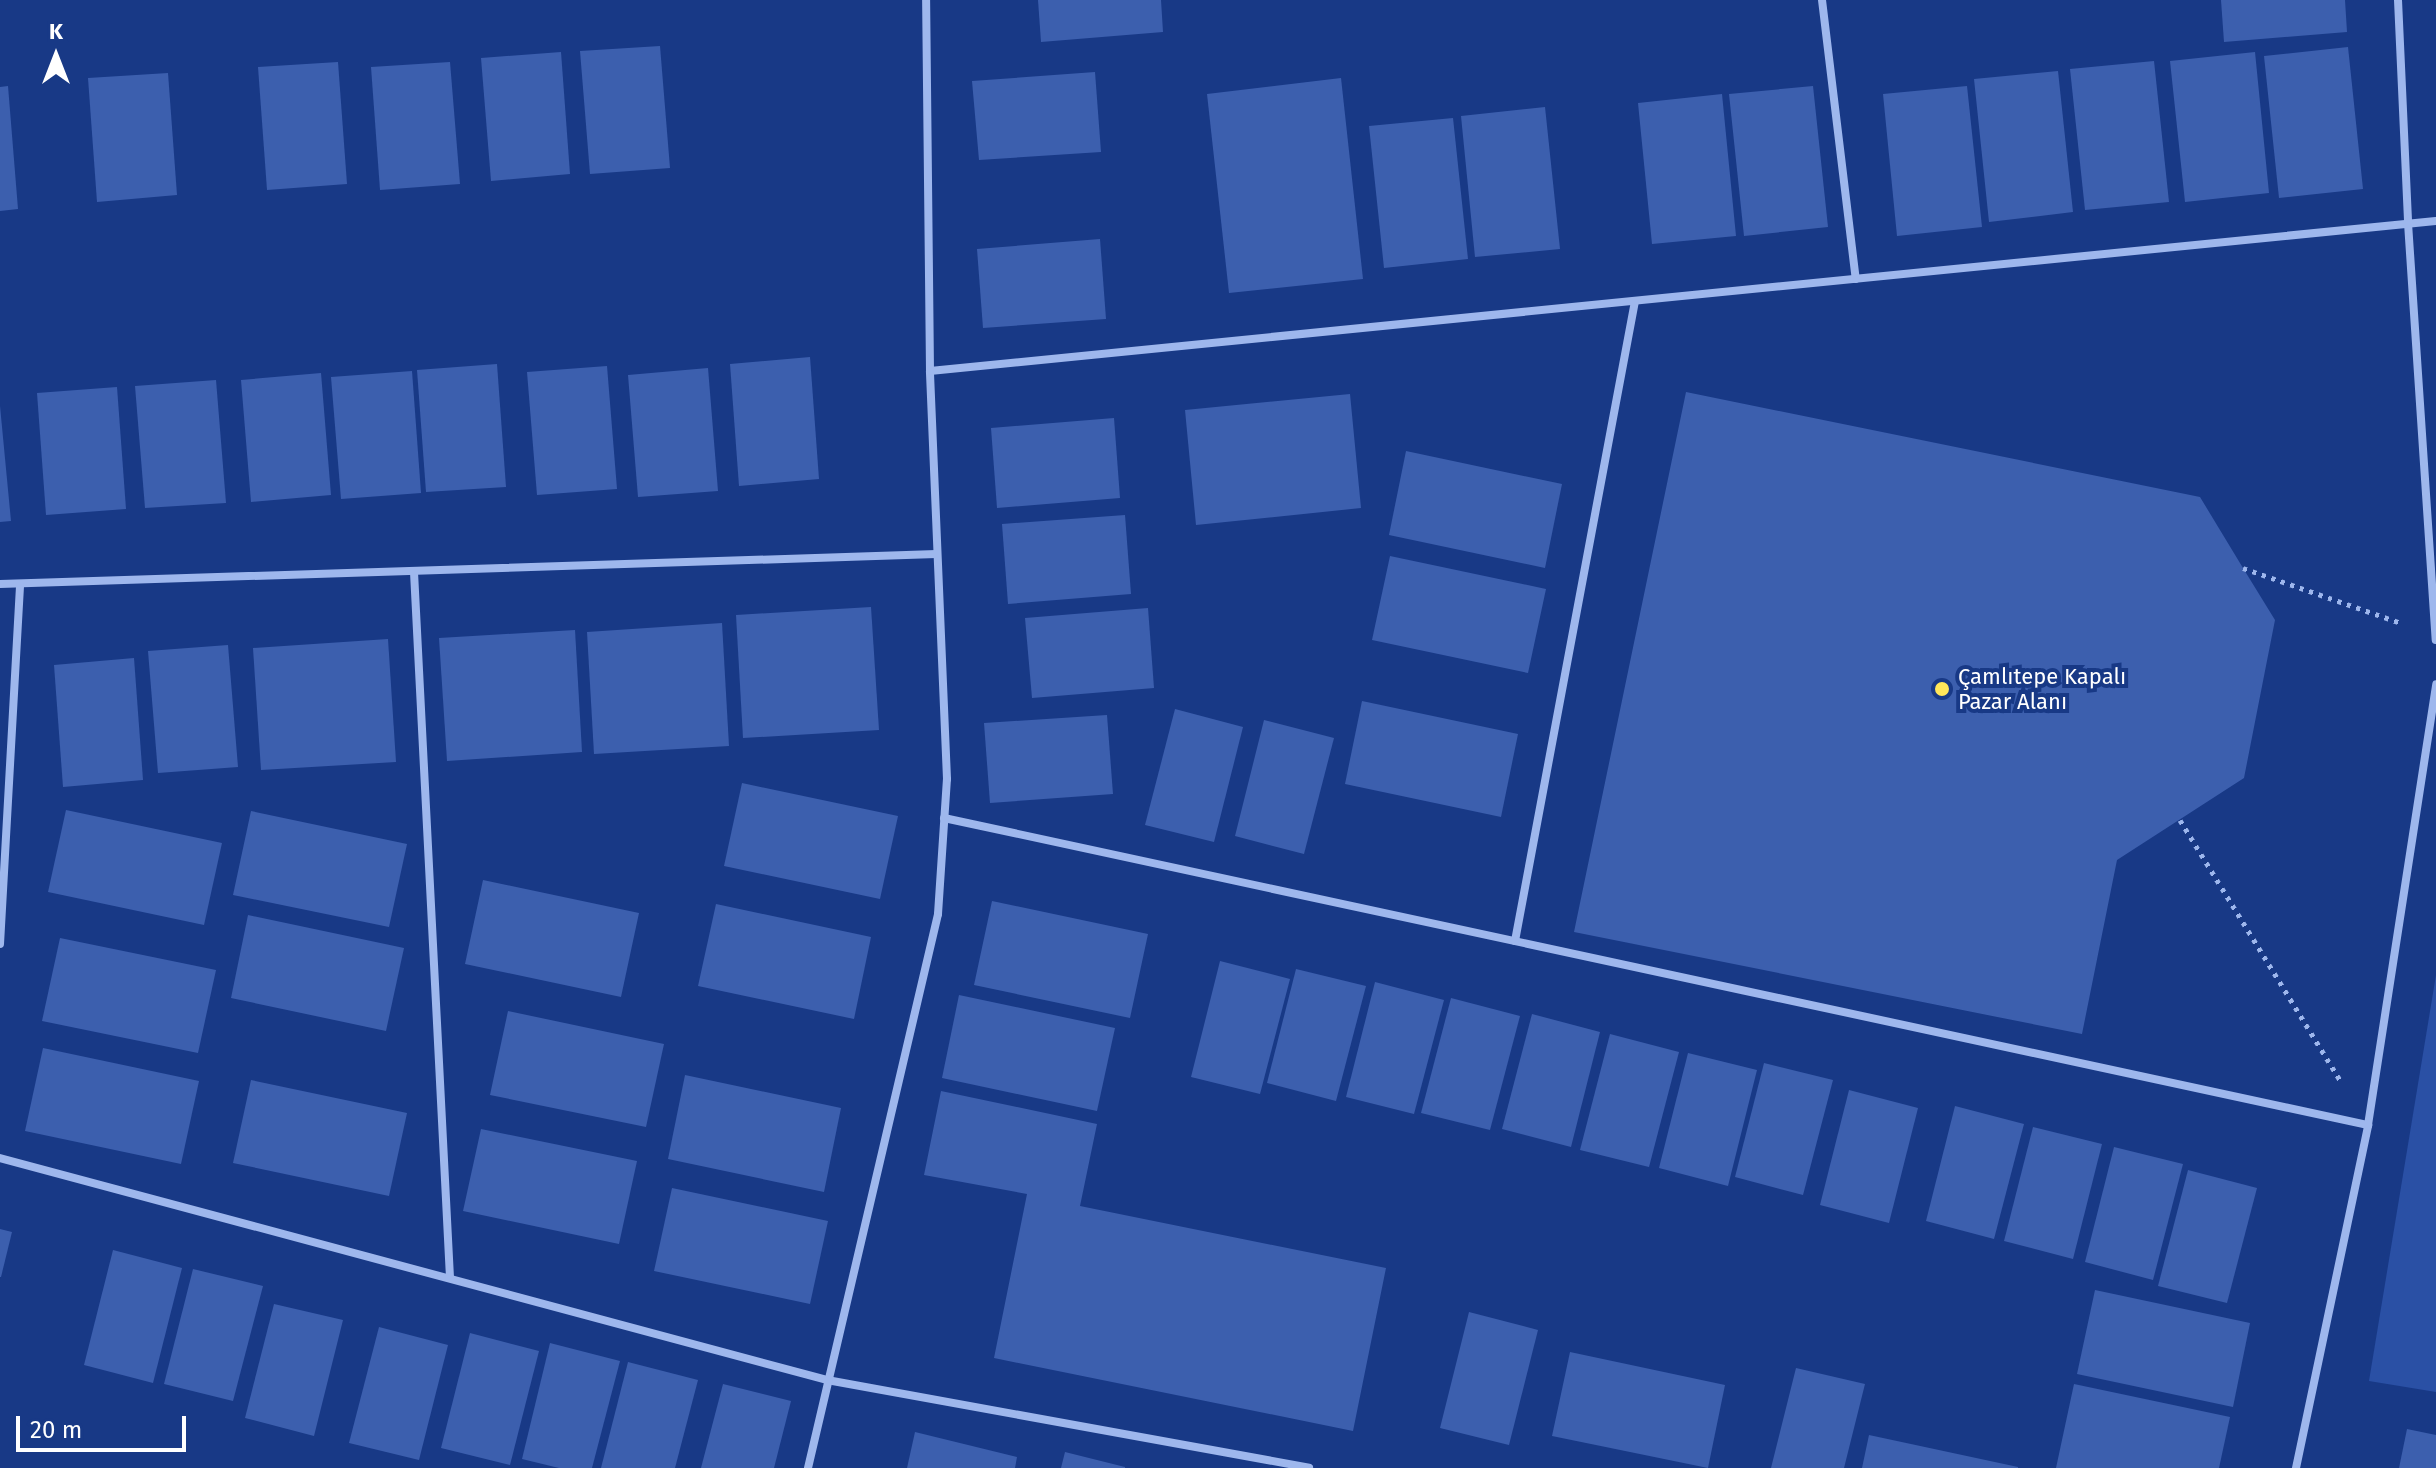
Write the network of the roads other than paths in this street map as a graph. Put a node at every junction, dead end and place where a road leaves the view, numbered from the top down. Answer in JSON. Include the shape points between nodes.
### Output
{"nodes":[{"id":1,"x":926,"y":0,"type":"edge"},
{"id":2,"x":1822,"y":0,"type":"edge"},
{"id":3,"x":2398,"y":0,"type":"edge"},
{"id":4,"x":2436,"y":221,"type":"edge"},
{"id":5,"x":2408,"y":223,"type":"junction"},
{"id":6,"x":1856,"y":279,"type":"junction"},
{"id":7,"x":1635,"y":301,"type":"junction"},
{"id":8,"x":930,"y":371,"type":"junction"},
{"id":9,"x":937,"y":554,"type":"junction"},
{"id":10,"x":414,"y":572,"type":"junction"},
{"id":11,"x":0,"y":584,"type":"edge"},
{"id":12,"x":20,"y":585,"type":"junction"},
{"id":13,"x":2436,"y":637,"type":"edge"},
{"id":14,"x":2436,"y":684,"type":"edge"},
{"id":15,"x":944,"y":818,"type":"junction"},
{"id":16,"x":1515,"y":941,"type":"junction"},
{"id":17,"x":0,"y":944,"type":"edge"},
{"id":18,"x":2368,"y":1125,"type":"junction"},
{"id":19,"x":0,"y":1158,"type":"edge"},
{"id":20,"x":450,"y":1278,"type":"junction"},
{"id":21,"x":827,"y":1380,"type":"junction"},
{"id":22,"x":808,"y":1468,"type":"edge"},
{"id":23,"x":1309,"y":1468,"type":"edge"},
{"id":24,"x":2296,"y":1468,"type":"edge"}],
"edges":[{"from":1,"to":8,"type":"street"},
{"from":2,"to":6,"type":"street"},
{"from":3,"to":5,"type":"street"},
{"from":4,"to":5,"type":"street"},
{"from":5,"to":6,"type":"street"},
{"from":5,"to":13,"type":"street"},
{"from":6,"to":7,"type":"street"},
{"from":7,"to":8,"type":"street"},
{"from":7,"to":16,"type":"street"},
{"from":8,"to":9,"type":"street"},
{"from":9,"to":10,"type":"street"},
{"from":9,"to":15,"type":"street","via":[[947,779]]},
{"from":10,"to":12,"type":"street"},
{"from":10,"to":20,"type":"street"},
{"from":11,"to":12,"type":"street"},
{"from":12,"to":17,"type":"street"},
{"from":14,"to":18,"type":"street"},
{"from":15,"to":16,"type":"street"},
{"from":15,"to":21,"type":"street","via":[[938,914]]},
{"from":16,"to":18,"type":"street"},
{"from":18,"to":24,"type":"street"},
{"from":19,"to":20,"type":"street"},
{"from":20,"to":21,"type":"street"},
{"from":21,"to":22,"type":"street"},
{"from":21,"to":23,"type":"street"}]}
